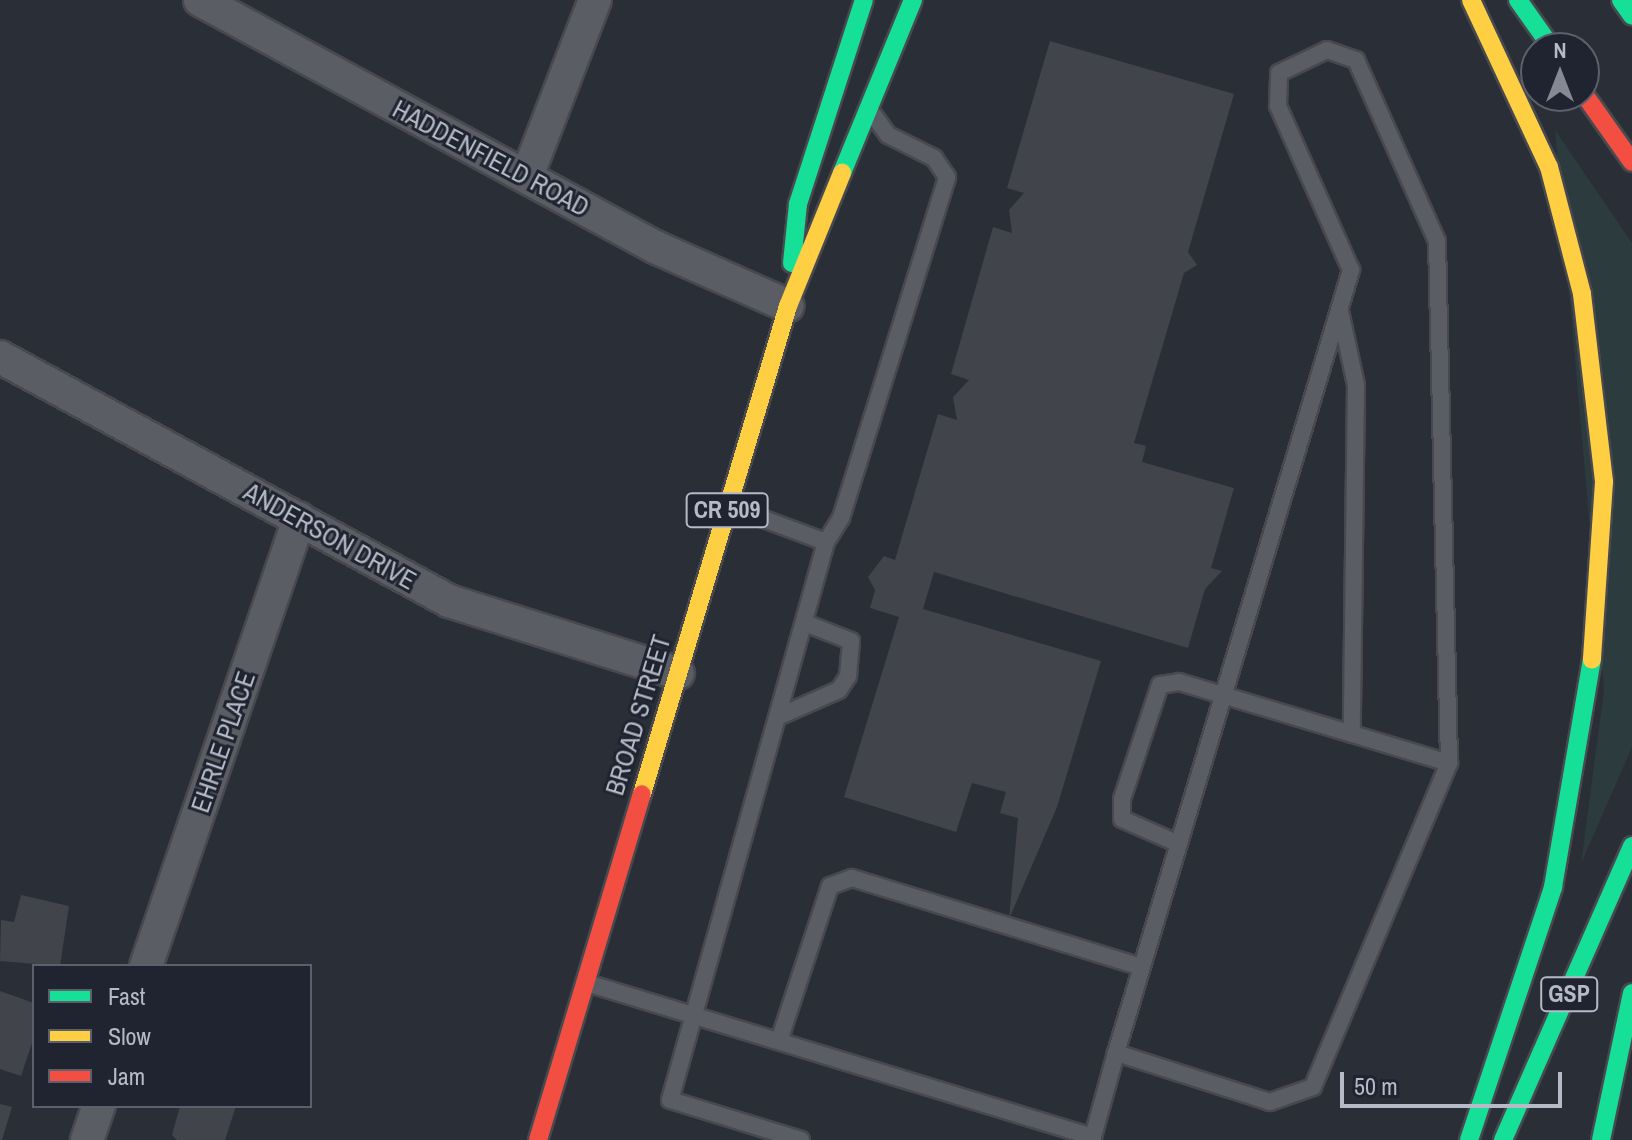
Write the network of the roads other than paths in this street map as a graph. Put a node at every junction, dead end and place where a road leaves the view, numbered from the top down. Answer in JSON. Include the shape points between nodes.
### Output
{"nodes":[{"id":1,"x":200,"y":0,"type":"edge"},
{"id":2,"x":595,"y":0,"type":"edge"},
{"id":3,"x":864,"y":0,"type":"edge"},
{"id":4,"x":913,"y":0,"type":"edge"},
{"id":5,"x":1471,"y":0,"type":"edge"},
{"id":6,"x":1518,"y":0,"type":"edge"},
{"id":7,"x":1621,"y":0,"type":"edge"},
{"id":8,"x":1632,"y":16,"type":"edge"},
{"id":9,"x":1541,"y":32,"type":"edge"},
{"id":10,"x":869,"y":109,"type":"junction"},
{"id":11,"x":1597,"y":112,"type":"edge"},
{"id":12,"x":1632,"y":162,"type":"edge"},
{"id":13,"x":527,"y":176,"type":"junction"},
{"id":14,"x":788,"y":306,"type":"junction"},
{"id":15,"x":1339,"y":309,"type":"junction"},
{"id":16,"x":0,"y":357,"type":"edge"},
{"id":17,"x":728,"y":506,"type":"junction"},
{"id":18,"x":299,"y":518,"type":"junction"},
{"id":19,"x":826,"y":542,"type":"junction"},
{"id":20,"x":805,"y":623,"type":"junction"},
{"id":21,"x":678,"y":673,"type":"junction"},
{"id":22,"x":1225,"y":695,"type":"junction"},
{"id":23,"x":780,"y":716,"type":"junction"},
{"id":24,"x":1352,"y":734,"type":"junction"},
{"id":25,"x":1449,"y":763,"type":"junction"},
{"id":26,"x":1179,"y":844,"type":"junction"},
{"id":27,"x":1632,"y":846,"type":"edge"},
{"id":28,"x":147,"y":964,"type":"edge"},
{"id":29,"x":1142,"y":967,"type":"junction"},
{"id":30,"x":584,"y":982,"type":"junction"},
{"id":31,"x":1632,"y":993,"type":"edge"},
{"id":32,"x":694,"y":1014,"type":"junction"},
{"id":33,"x":779,"y":1041,"type":"junction"},
{"id":34,"x":1116,"y":1053,"type":"junction"},
{"id":35,"x":98,"y":1108,"type":"edge"},
{"id":36,"x":1098,"y":1138,"type":"edge"},
{"id":37,"x":87,"y":1140,"type":"edge"},
{"id":38,"x":538,"y":1140,"type":"edge"},
{"id":39,"x":801,"y":1140,"type":"edge"},
{"id":40,"x":1469,"y":1140,"type":"edge"},
{"id":41,"x":1503,"y":1140,"type":"edge"},
{"id":42,"x":1601,"y":1140,"type":"edge"}],
"edges":[{"from":1,"to":13,"type":"street","name":"HADDENFIELD ROAD"},
{"from":2,"to":13,"type":"street"},
{"from":3,"to":14,"type":"main road","name":"BROAD STREET","number":"CR 509","via":[[798,204]]},
{"from":4,"to":10,"type":"main road","name":"BROAD STREET","number":"CR 509"},
{"from":5,"to":40,"type":"main road","via":[[1549,167],[1582,294],[1604,497],[1589,709],[1553,887],[1518,1010]]},
{"from":6,"to":9,"type":"main road"},
{"from":7,"to":8,"type":"main road"},
{"from":10,"to":14,"type":"main road","name":"BROAD STREET","number":"CR 509"},
{"from":10,"to":19,"type":"lane","via":[[888,135],[934,158],[947,177],[841,518]]},
{"from":11,"to":12,"type":"main road"},
{"from":13,"to":14,"type":"street","name":"HADDENFIELD ROAD"},
{"from":14,"to":17,"type":"main road","name":"BROAD STREET","number":"CR 509"},
{"from":15,"to":22,"type":"lane"},
{"from":15,"to":24,"type":"lane","via":[[1356,385]]},
{"from":15,"to":25,"type":"lane","via":[[1347,255],[1278,106],[1279,73],[1327,50],[1356,60],[1437,241]]},
{"from":16,"to":18,"type":"street","name":"ANDERSON DRIVE"},
{"from":17,"to":19,"type":"lane"},
{"from":17,"to":21,"type":"main road","name":"BROAD STREET","number":"CR 509"},
{"from":18,"to":21,"type":"street","name":"ANDERSON DRIVE","via":[[487,618]]},
{"from":18,"to":28,"type":"street","name":"EHRLE PLACE"},
{"from":19,"to":20,"type":"lane"},
{"from":20,"to":23,"type":"lane"},
{"from":20,"to":23,"type":"lane","via":[[851,641],[848,676],[839,690]]},
{"from":21,"to":30,"type":"main road","name":"BROAD STREET","number":"CR 509"},
{"from":22,"to":24,"type":"lane"},
{"from":22,"to":26,"type":"lane"},
{"from":22,"to":26,"type":"lane","via":[[1179,682],[1160,685],[1152,695],[1122,819]]},
{"from":23,"to":32,"type":"lane"},
{"from":24,"to":25,"type":"lane"},
{"from":25,"to":34,"type":"lane","via":[[1313,1087],[1270,1102]]},
{"from":26,"to":29,"type":"lane"},
{"from":27,"to":41,"type":"main road","number":"GSP"},
{"from":29,"to":33,"type":"lane","via":[[852,878],[830,886]]},
{"from":29,"to":34,"type":"lane"},
{"from":30,"to":32,"type":"lane"},
{"from":30,"to":38,"type":"main road","name":"BROAD STREET","number":"CR 509"},
{"from":31,"to":42,"type":"main road"},
{"from":32,"to":33,"type":"lane"},
{"from":32,"to":39,"type":"lane","via":[[670,1100]]},
{"from":33,"to":36,"type":"lane"},
{"from":34,"to":36,"type":"lane"},
{"from":35,"to":37,"type":"street"}]}
